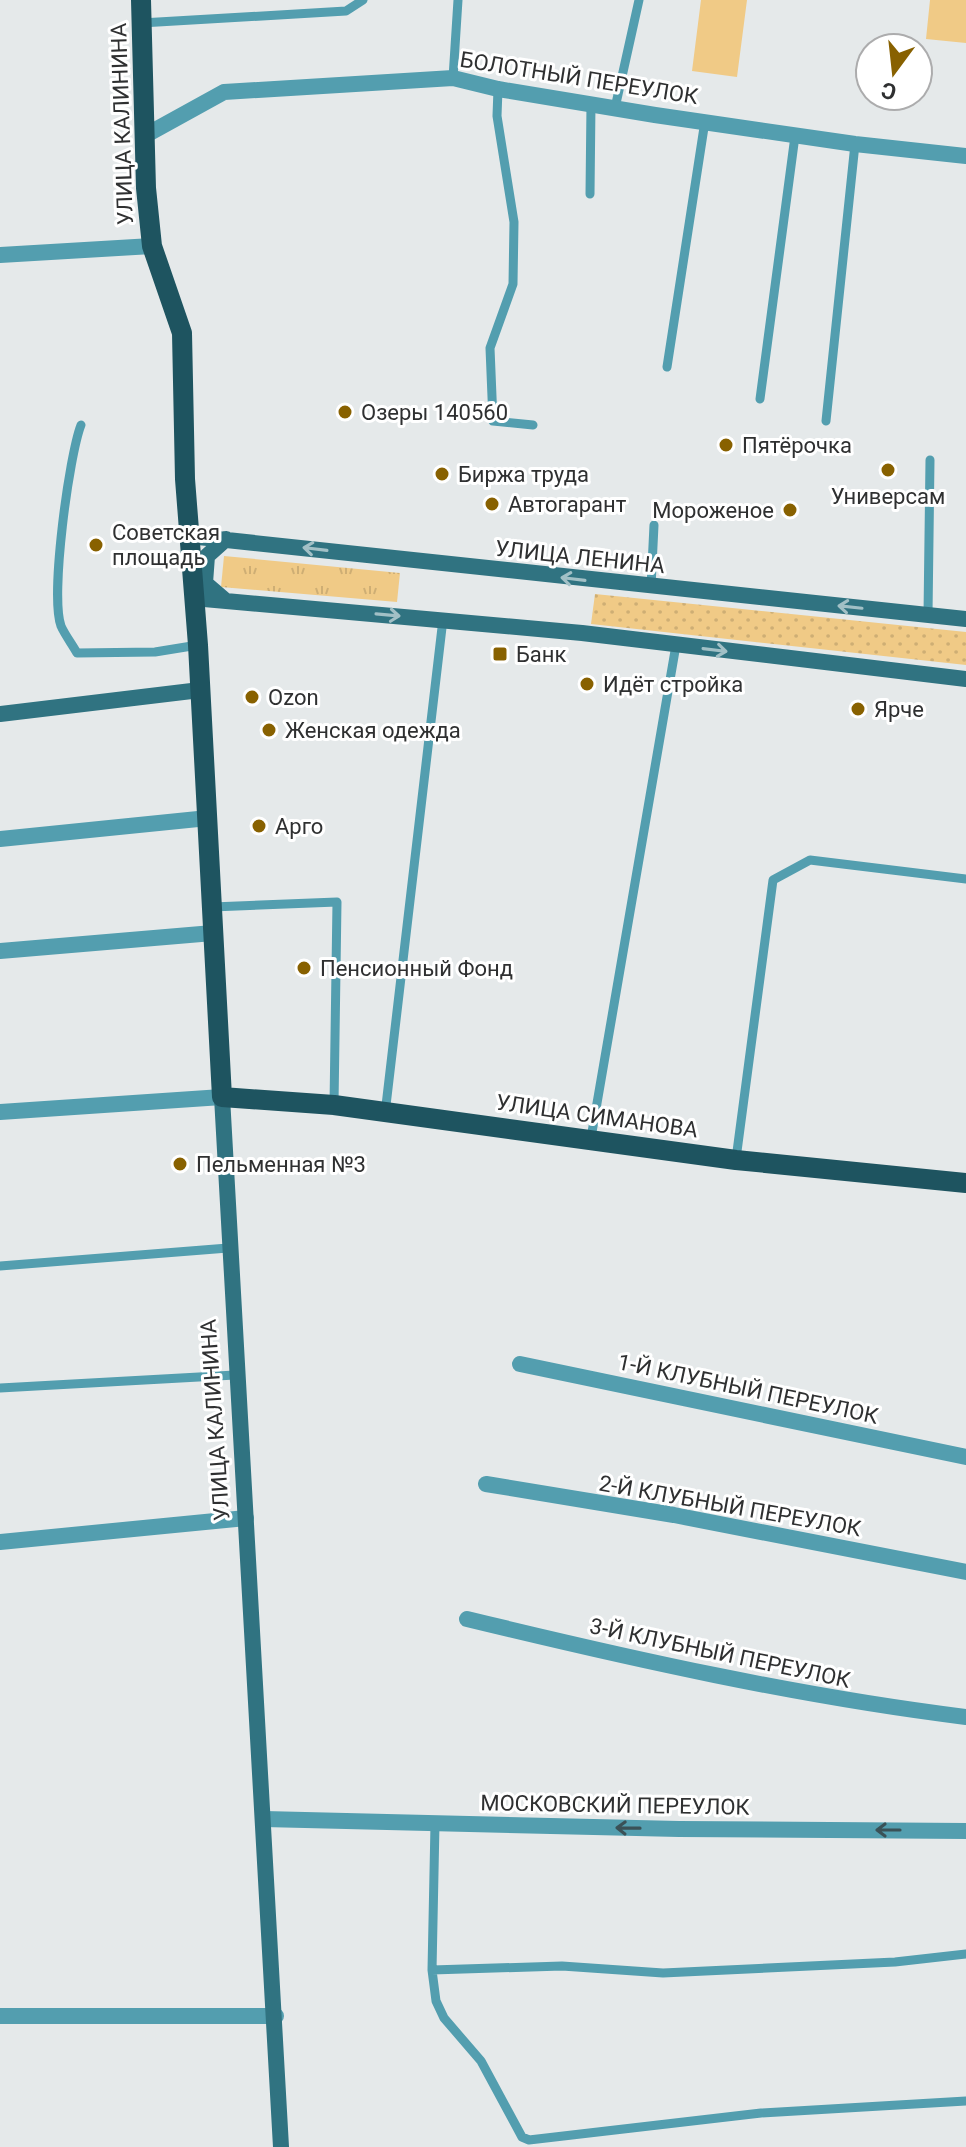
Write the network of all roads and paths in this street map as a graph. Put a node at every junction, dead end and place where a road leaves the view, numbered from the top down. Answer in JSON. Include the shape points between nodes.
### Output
{"nodes":[{"id":1,"x":141,"y":0,"type":"edge"},
{"id":2,"x":363,"y":0,"type":"edge"},
{"id":3,"x":458,"y":0,"type":"edge"},
{"id":4,"x":639,"y":0,"type":"edge"},
{"id":5,"x":141,"y":23,"type":"junction"},
{"id":6,"x":453,"y":78,"type":"junction"},
{"id":7,"x":498,"y":89,"type":"junction"},
{"id":8,"x":591,"y":104,"type":"junction"},
{"id":9,"x":615,"y":108,"type":"junction"},
{"id":10,"x":705,"y":121,"type":"junction"},
{"id":11,"x":146,"y":135,"type":"junction"},
{"id":12,"x":795,"y":136,"type":"junction"},
{"id":13,"x":855,"y":144,"type":"junction"},
{"id":14,"x":966,"y":156,"type":"edge"},
{"id":15,"x":590,"y":194,"type":"dead end"},
{"id":16,"x":152,"y":246,"type":"junction"},
{"id":17,"x":0,"y":255,"type":"edge"},
{"id":18,"x":667,"y":367,"type":"dead end"},
{"id":19,"x":760,"y":399,"type":"dead end"},
{"id":20,"x":826,"y":421,"type":"dead end"},
{"id":21,"x":81,"y":425,"type":"dead end"},
{"id":22,"x":533,"y":425,"type":"dead end"},
{"id":23,"x":930,"y":460,"type":"dead end"},
{"id":24,"x":654,"y":525,"type":"dead end"},
{"id":25,"x":189,"y":536,"type":"junction"},
{"id":26,"x":226,"y":539,"type":"junction"},
{"id":27,"x":651,"y":587,"type":"junction"},
{"id":28,"x":193,"y":598,"type":"junction"},
{"id":29,"x":226,"y":601,"type":"junction"},
{"id":30,"x":928,"y":615,"type":"junction"},
{"id":31,"x":443,"y":619,"type":"junction"},
{"id":32,"x":966,"y":619,"type":"edge"},
{"id":33,"x":198,"y":645,"type":"junction"},
{"id":34,"x":676,"y":645,"type":"junction"},
{"id":35,"x":966,"y":679,"type":"edge"},
{"id":36,"x":200,"y":690,"type":"junction"},
{"id":37,"x":0,"y":714,"type":"edge"},
{"id":38,"x":208,"y":818,"type":"junction"},
{"id":39,"x":0,"y":839,"type":"edge"},
{"id":40,"x":966,"y":879,"type":"edge"},
{"id":41,"x":212,"y":907,"type":"junction"},
{"id":42,"x":213,"y":933,"type":"junction"},
{"id":43,"x":0,"y":951,"type":"edge"},
{"id":44,"x":222,"y":1097,"type":"junction"},
{"id":45,"x":334,"y":1105,"type":"junction"},
{"id":46,"x":0,"y":1112,"type":"edge"},
{"id":47,"x":385,"y":1114,"type":"junction"},
{"id":48,"x":591,"y":1138,"type":"junction"},
{"id":49,"x":736,"y":1160,"type":"junction"},
{"id":50,"x":966,"y":1183,"type":"edge"},
{"id":51,"x":228,"y":1248,"type":"junction"},
{"id":52,"x":0,"y":1266,"type":"edge"},
{"id":53,"x":520,"y":1364,"type":"dead end"},
{"id":54,"x":235,"y":1375,"type":"junction"},
{"id":55,"x":0,"y":1388,"type":"edge"},
{"id":56,"x":966,"y":1457,"type":"edge"},
{"id":57,"x":486,"y":1484,"type":"dead end"},
{"id":58,"x":246,"y":1518,"type":"junction"},
{"id":59,"x":0,"y":1542,"type":"edge"},
{"id":60,"x":966,"y":1572,"type":"edge"},
{"id":61,"x":467,"y":1619,"type":"dead end"},
{"id":62,"x":966,"y":1717,"type":"edge"},
{"id":63,"x":264,"y":1819,"type":"junction"},
{"id":64,"x":435,"y":1824,"type":"junction"},
{"id":65,"x":966,"y":1831,"type":"edge"},
{"id":66,"x":966,"y":1954,"type":"edge"},
{"id":67,"x":432,"y":1970,"type":"junction"},
{"id":68,"x":0,"y":2016,"type":"edge"},
{"id":69,"x":276,"y":2016,"type":"junction"},
{"id":70,"x":966,"y":2101,"type":"edge"},
{"id":71,"x":560,"y":2136,"type":"junction"},
{"id":72,"x":281,"y":2147,"type":"edge"},
{"id":73,"x":562,"y":2147,"type":"edge"}],
"edges":[{"from":1,"to":5,"type":"main road","name":"УЛИЦА КАЛИНИНА"},
{"from":2,"to":5,"type":"lane","via":[[346,11]]},
{"from":3,"to":6,"type":"lane"},
{"from":4,"to":9,"type":"lane"},
{"from":5,"to":11,"type":"main road","name":"УЛИЦА КАЛИНИНА"},
{"from":6,"to":7,"type":"street","name":"БОЛОТНЫЙ ПЕРЕУЛОК"},
{"from":6,"to":11,"type":"street","name":"БОЛОТНЫЙ ПЕРЕУЛОК","via":[[224,92]]},
{"from":7,"to":8,"type":"street","name":"БОЛОТНЫЙ ПЕРЕУЛОК"},
{"from":7,"to":22,"type":"lane","via":[[514,253],[513,284],[490,348],[493,421]]},
{"from":8,"to":9,"type":"street","name":"БОЛОТНЫЙ ПЕРЕУЛОК"},
{"from":8,"to":15,"type":"lane"},
{"from":9,"to":10,"type":"street","name":"БОЛОТНЫЙ ПЕРЕУЛОК"},
{"from":10,"to":12,"type":"street","name":"БОЛОТНЫЙ ПЕРЕУЛОК"},
{"from":10,"to":18,"type":"lane"},
{"from":11,"to":16,"type":"main road","name":"УЛИЦА КАЛИНИНА"},
{"from":12,"to":13,"type":"street","name":"БОЛОТНЫЙ ПЕРЕУЛОК"},
{"from":12,"to":19,"type":"lane"},
{"from":13,"to":14,"type":"street","name":"БОЛОТНЫЙ ПЕРЕУЛОК"},
{"from":13,"to":20,"type":"lane"},
{"from":16,"to":17,"type":"street"},
{"from":16,"to":25,"type":"main road","via":[[182,333]]},
{"from":21,"to":33,"type":"lane","via":[[63,531],[61,626],[77,653],[155,652]]},
{"from":23,"to":30,"type":"lane"},
{"from":24,"to":27,"type":"lane"},
{"from":25,"to":26,"type":"main road","name":"УЛИЦА ЛЕНИНА"},
{"from":25,"to":28,"type":"main road"},
{"from":27,"to":26,"type":"main road","name":"УЛИЦА ЛЕНИНА","one_way":true},
{"from":26,"to":29,"type":"main road","via":[[207,556],[205,583]]},
{"from":30,"to":27,"type":"main road","name":"УЛИЦА ЛЕНИНА","one_way":true},
{"from":28,"to":29,"type":"main road"},
{"from":28,"to":33,"type":"main road"},
{"from":29,"to":31,"type":"main road","one_way":true},
{"from":30,"to":32,"type":"main road","name":"УЛИЦА ЛЕНИНА"},
{"from":31,"to":34,"type":"main road"},
{"from":31,"to":47,"type":"lane"},
{"from":33,"to":36,"type":"main road"},
{"from":34,"to":35,"type":"main road","one_way":true},
{"from":34,"to":48,"type":"lane"},
{"from":36,"to":37,"type":"main road"},
{"from":36,"to":38,"type":"main road","name":"УЛИЦА КАЛИНИНА"},
{"from":38,"to":39,"type":"street"},
{"from":38,"to":41,"type":"main road","name":"УЛИЦА КАЛИНИНА"},
{"from":40,"to":49,"type":"lane","via":[[810,860],[773,880]]},
{"from":41,"to":42,"type":"main road","name":"УЛИЦА КАЛИНИНА"},
{"from":41,"to":45,"type":"lane","via":[[337,902]]},
{"from":42,"to":43,"type":"street"},
{"from":42,"to":44,"type":"main road","name":"УЛИЦА КАЛИНИНА"},
{"from":44,"to":45,"type":"main road","name":"УЛИЦА СИМАНОВА"},
{"from":44,"to":46,"type":"street"},
{"from":44,"to":51,"type":"main road","name":"УЛИЦА КАЛИНИНА"},
{"from":45,"to":47,"type":"main road","name":"УЛИЦА СИМАНОВА"},
{"from":47,"to":48,"type":"main road","name":"УЛИЦА СИМАНОВА"},
{"from":48,"to":49,"type":"main road","name":"УЛИЦА СИМАНОВА"},
{"from":49,"to":50,"type":"main road","name":"УЛИЦА СИМАНОВА"},
{"from":51,"to":52,"type":"lane"},
{"from":51,"to":54,"type":"main road","name":"УЛИЦА КАЛИНИНА"},
{"from":53,"to":56,"type":"street","name":"1-Й КЛУБНЫЙ ПЕРЕУЛОК"},
{"from":54,"to":55,"type":"lane"},
{"from":54,"to":58,"type":"main road","name":"УЛИЦА КАЛИНИНА"},
{"from":57,"to":60,"type":"street","name":"2-Й КЛУБНЫЙ ПЕРЕУЛОК"},
{"from":58,"to":59,"type":"street"},
{"from":58,"to":63,"type":"main road","name":"УЛИЦА КАЛИНИНА"},
{"from":61,"to":62,"type":"street","name":"3-Й КЛУБНЫЙ ПЕРЕУЛОК","via":[[856,1703]]},
{"from":63,"to":64,"type":"street","name":"МОСКОВСКИЙ ПЕРЕУЛОК"},
{"from":63,"to":69,"type":"main road","name":"УЛИЦА КАЛИНИНА"},
{"from":65,"to":64,"type":"street","name":"МОСКОВСКИЙ ПЕРЕУЛОК","one_way":true},
{"from":64,"to":67,"type":"lane"},
{"from":66,"to":67,"type":"lane","via":[[663,1973],[562,1966]]},
{"from":67,"to":71,"type":"lane","via":[[444,2018],[481,2061],[522,2137]]},
{"from":68,"to":69,"type":"street"},
{"from":69,"to":72,"type":"main road","name":"УЛИЦА КАЛИНИНА"},
{"from":70,"to":71,"type":"lane","via":[[761,2113]]},
{"from":71,"to":73,"type":"lane"}]}
